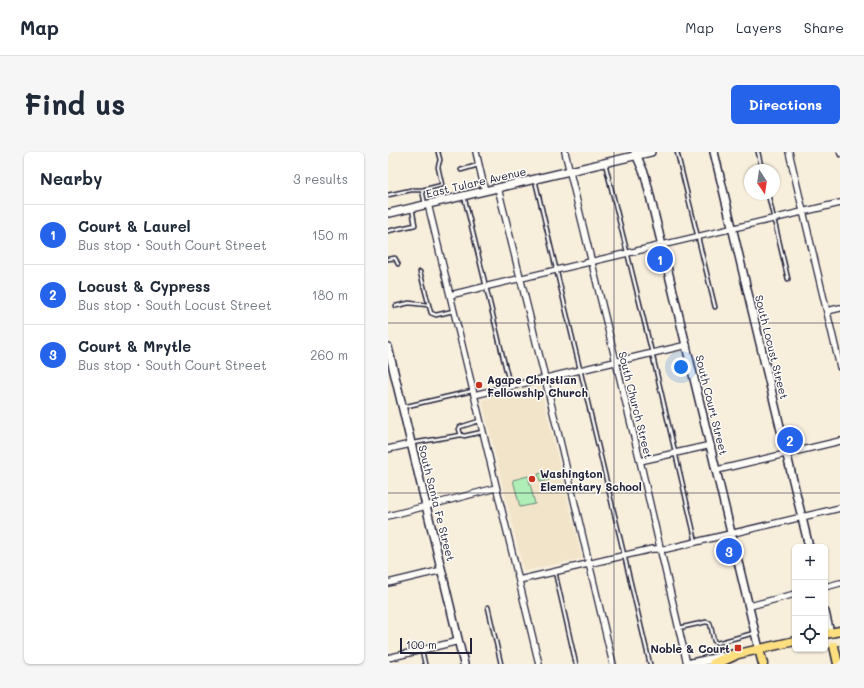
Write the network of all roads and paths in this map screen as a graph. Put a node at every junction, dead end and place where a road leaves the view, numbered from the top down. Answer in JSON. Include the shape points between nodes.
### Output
{"nodes":[{"id":1,"x":438,"y":152,"type":"edge"},
{"id":2,"x":476,"y":152,"type":"edge"},
{"id":3,"x":565,"y":152,"type":"edge"},
{"id":4,"x":651,"y":152,"type":"edge"},
{"id":5,"x":677,"y":152,"type":"edge"},
{"id":6,"x":714,"y":152,"type":"edge"},
{"id":7,"x":758,"y":152,"type":"edge"},
{"id":8,"x":789,"y":152,"type":"edge"},
{"id":9,"x":839,"y":152,"type":"edge"},
{"id":10,"x":636,"y":154,"type":"edge"},
{"id":11,"x":840,"y":155,"type":"edge"},
{"id":12,"x":605,"y":163,"type":"junction"},
{"id":13,"x":761,"y":164,"type":"edge"},
{"id":14,"x":479,"y":165,"type":"junction"},
{"id":15,"x":461,"y":170,"type":"dead end"},
{"id":16,"x":570,"y":171,"type":"junction"},
{"id":17,"x":535,"y":179,"type":"junction"},
{"id":18,"x":498,"y":188,"type":"junction"},
{"id":19,"x":422,"y":190,"type":"junction"},
{"id":20,"x":485,"y":191,"type":"junction"},
{"id":21,"x":388,"y":195,"type":"edge"},
{"id":22,"x":464,"y":196,"type":"junction"},
{"id":23,"x":769,"y":200,"type":"edge"},
{"id":24,"x":840,"y":203,"type":"edge"},
{"id":25,"x":426,"y":204,"type":"junction"},
{"id":26,"x":412,"y":208,"type":"junction"},
{"id":27,"x":804,"y":212,"type":"junction"},
{"id":28,"x":389,"y":214,"type":"edge"},
{"id":29,"x":774,"y":219,"type":"junction"},
{"id":30,"x":732,"y":229,"type":"junction"},
{"id":31,"x":388,"y":231,"type":"edge"},
{"id":32,"x":698,"y":237,"type":"junction"},
{"id":33,"x":662,"y":245,"type":"junction"},
{"id":34,"x":627,"y":254,"type":"junction"},
{"id":35,"x":388,"y":259,"type":"edge"},
{"id":36,"x":591,"y":262,"type":"junction"},
{"id":37,"x":398,"y":264,"type":"dead end"},
{"id":38,"x":556,"y":270,"type":"junction"},
{"id":39,"x":420,"y":272,"type":"dead end"},
{"id":40,"x":521,"y":278,"type":"junction"},
{"id":41,"x":788,"y":279,"type":"dead end"},
{"id":42,"x":485,"y":286,"type":"junction"},
{"id":43,"x":450,"y":295,"type":"junction"},
{"id":44,"x":428,"y":305,"type":"junction"},
{"id":45,"x":396,"y":306,"type":"dead end"},
{"id":46,"x":715,"y":307,"type":"dead end"},
{"id":47,"x":840,"y":308,"type":"edge"},
{"id":48,"x":454,"y":311,"type":"junction"},
{"id":49,"x":827,"y":312,"type":"junction"},
{"id":50,"x":687,"y":345,"type":"junction"},
{"id":51,"x":388,"y":347,"type":"edge"},
{"id":52,"x":652,"y":353,"type":"junction"},
{"id":53,"x":616,"y":362,"type":"junction"},
{"id":54,"x":840,"y":367,"type":"edge"},
{"id":55,"x":580,"y":370,"type":"junction"},
{"id":56,"x":545,"y":378,"type":"junction"},
{"id":57,"x":510,"y":386,"type":"junction"},
{"id":58,"x":473,"y":393,"type":"junction"},
{"id":59,"x":403,"y":408,"type":"junction"},
{"id":60,"x":480,"y":421,"type":"junction"},
{"id":61,"x":483,"y":432,"type":"junction"},
{"id":62,"x":462,"y":435,"type":"junction"},
{"id":63,"x":840,"y":441,"type":"edge"},
{"id":64,"x":411,"y":444,"type":"junction"},
{"id":65,"x":711,"y":445,"type":"junction"},
{"id":66,"x":388,"y":449,"type":"edge"},
{"id":67,"x":675,"y":453,"type":"junction"},
{"id":68,"x":786,"y":453,"type":"junction"},
{"id":69,"x":640,"y":461,"type":"junction"},
{"id":70,"x":717,"y":470,"type":"junction"},
{"id":71,"x":496,"y":488,"type":"junction"},
{"id":72,"x":426,"y":506,"type":"junction"},
{"id":73,"x":840,"y":508,"type":"edge"},
{"id":74,"x":388,"y":516,"type":"edge"},
{"id":75,"x":802,"y":517,"type":"junction"},
{"id":76,"x":732,"y":534,"type":"junction"},
{"id":77,"x":696,"y":542,"type":"junction"},
{"id":78,"x":808,"y":544,"type":"edge"},
{"id":79,"x":660,"y":549,"type":"junction"},
{"id":80,"x":625,"y":555,"type":"junction"},
{"id":81,"x":590,"y":563,"type":"junction"},
{"id":82,"x":442,"y":570,"type":"junction"},
{"id":83,"x":555,"y":572,"type":"junction"},
{"id":84,"x":519,"y":580,"type":"junction"},
{"id":85,"x":388,"y":583,"type":"edge"},
{"id":86,"x":840,"y":583,"type":"edge"},
{"id":87,"x":828,"y":586,"type":"edge"},
{"id":88,"x":792,"y":595,"type":"edge"},
{"id":89,"x":750,"y":606,"type":"junction"},
{"id":90,"x":488,"y":607,"type":"dead end"},
{"id":91,"x":678,"y":628,"type":"junction"},
{"id":92,"x":840,"y":631,"type":"edge"},
{"id":93,"x":756,"y":633,"type":"junction"},
{"id":94,"x":828,"y":634,"type":"edge"},
{"id":95,"x":459,"y":641,"type":"junction"},
{"id":96,"x":792,"y":642,"type":"edge"},
{"id":97,"x":759,"y":649,"type":"junction"},
{"id":98,"x":422,"y":650,"type":"junction"},
{"id":99,"x":734,"y":655,"type":"junction"},
{"id":100,"x":388,"y":658,"type":"edge"},
{"id":101,"x":839,"y":663,"type":"edge"},
{"id":102,"x":425,"y":664,"type":"edge"},
{"id":103,"x":464,"y":664,"type":"edge"},
{"id":104,"x":501,"y":664,"type":"edge"},
{"id":105,"x":538,"y":664,"type":"edge"},
{"id":106,"x":576,"y":664,"type":"edge"},
{"id":107,"x":613,"y":664,"type":"edge"},
{"id":108,"x":650,"y":664,"type":"edge"},
{"id":109,"x":688,"y":664,"type":"edge"},
{"id":110,"x":714,"y":664,"type":"edge"},
{"id":111,"x":763,"y":664,"type":"edge"},
{"id":112,"x":832,"y":664,"type":"edge"}],
"edges":[{"from":1,"to":19,"type":"lane","via":[[442,185]]},
{"from":2,"to":14,"type":"street"},
{"from":3,"to":16,"type":"street","name":"South Church Street"},
{"from":4,"to":10,"type":"street","name":"East Tulare Avenue"},
{"from":5,"to":32,"type":"lane"},
{"from":6,"to":30,"type":"street","name":"South Locust Street"},
{"from":7,"to":13,"type":"lane"},
{"from":8,"to":27,"type":"street"},
{"from":9,"to":11,"type":"lane"},
{"from":10,"to":12,"type":"street","name":"East Tulare Avenue"},
{"from":10,"to":33,"type":"street","name":"South Court Street","via":[[645,175]]},
{"from":12,"to":16,"type":"street","name":"East Tulare Avenue"},
{"from":12,"to":34,"type":"lane"},
{"from":14,"to":15,"type":"lane"},
{"from":14,"to":20,"type":"street"},
{"from":16,"to":17,"type":"street","name":"East Tulare Avenue"},
{"from":16,"to":36,"type":"street","name":"South Church Street"},
{"from":17,"to":18,"type":"street","name":"East Tulare Avenue"},
{"from":17,"to":38,"type":"lane"},
{"from":18,"to":20,"type":"street","name":"East Tulare Avenue"},
{"from":18,"to":40,"type":"street"},
{"from":19,"to":21,"type":"lane"},
{"from":19,"to":25,"type":"lane"},
{"from":20,"to":22,"type":"street","name":"East Tulare Avenue"},
{"from":22,"to":25,"type":"street","name":"East Tulare Avenue"},
{"from":22,"to":42,"type":"lane"},
{"from":23,"to":29,"type":"lane"},
{"from":24,"to":27,"type":"street"},
{"from":25,"to":26,"type":"street","name":"East Tulare Avenue"},
{"from":25,"to":43,"type":"street"},
{"from":26,"to":28,"type":"street","name":"East Tulare Avenue"},
{"from":26,"to":31,"type":"lane","via":[[415,225]]},
{"from":27,"to":29,"type":"street"},
{"from":27,"to":49,"type":"street"},
{"from":29,"to":30,"type":"street"},
{"from":29,"to":41,"type":"lane"},
{"from":30,"to":32,"type":"street"},
{"from":30,"to":68,"type":"street","name":"South Locust Street"},
{"from":32,"to":33,"type":"street"},
{"from":32,"to":46,"type":"lane"},
{"from":33,"to":34,"type":"street"},
{"from":33,"to":50,"type":"street","name":"South Court Street"},
{"from":34,"to":36,"type":"street"},
{"from":34,"to":52,"type":"lane"},
{"from":35,"to":37,"type":"lane","via":[[395,258]]},
{"from":36,"to":38,"type":"street"},
{"from":36,"to":53,"type":"street","name":"South Church Street"},
{"from":38,"to":40,"type":"street"},
{"from":38,"to":55,"type":"lane"},
{"from":39,"to":44,"type":"lane"},
{"from":40,"to":42,"type":"street"},
{"from":40,"to":56,"type":"street"},
{"from":42,"to":43,"type":"street"},
{"from":42,"to":57,"type":"lane"},
{"from":43,"to":48,"type":"street"},
{"from":44,"to":45,"type":"lane","via":[[409,303]]},
{"from":44,"to":48,"type":"lane","via":[[433,315]]},
{"from":47,"to":49,"type":"street"},
{"from":48,"to":58,"type":"street"},
{"from":49,"to":54,"type":"street"},
{"from":50,"to":52,"type":"street"},
{"from":50,"to":65,"type":"street","name":"South Court Street"},
{"from":51,"to":59,"type":"street","name":"South Santa Fe Street"},
{"from":52,"to":53,"type":"street"},
{"from":52,"to":67,"type":"lane"},
{"from":53,"to":55,"type":"street"},
{"from":53,"to":69,"type":"street","name":"South Church Street"},
{"from":55,"to":56,"type":"street"},
{"from":55,"to":80,"type":"lane"},
{"from":56,"to":57,"type":"street"},
{"from":56,"to":81,"type":"street"},
{"from":57,"to":58,"type":"street"},
{"from":58,"to":59,"type":"lane"},
{"from":58,"to":60,"type":"street"},
{"from":59,"to":64,"type":"street","name":"South Santa Fe Street"},
{"from":60,"to":61,"type":"street"},
{"from":60,"to":62,"type":"lane","via":[[460,427]]},
{"from":61,"to":62,"type":"lane"},
{"from":61,"to":71,"type":"street"},
{"from":62,"to":64,"type":"lane"},
{"from":63,"to":68,"type":"street"},
{"from":64,"to":66,"type":"street"},
{"from":64,"to":72,"type":"street","name":"South Santa Fe Street"},
{"from":65,"to":67,"type":"street"},
{"from":65,"to":70,"type":"street","name":"South Court Street"},
{"from":67,"to":69,"type":"street"},
{"from":67,"to":77,"type":"lane"},
{"from":68,"to":70,"type":"street"},
{"from":68,"to":75,"type":"street","name":"South Locust Street"},
{"from":69,"to":79,"type":"street","name":"South Church Street"},
{"from":70,"to":76,"type":"street","name":"South Court Street"},
{"from":71,"to":72,"type":"street"},
{"from":71,"to":84,"type":"street"},
{"from":72,"to":74,"type":"street"},
{"from":72,"to":82,"type":"street","name":"South Santa Fe Street"},
{"from":73,"to":75,"type":"street"},
{"from":75,"to":76,"type":"street"},
{"from":75,"to":78,"type":"street","name":"South Locust Street"},
{"from":76,"to":77,"type":"street"},
{"from":76,"to":89,"type":"street","name":"South Court Street"},
{"from":77,"to":79,"type":"street"},
{"from":79,"to":80,"type":"street"},
{"from":79,"to":91,"type":"street","name":"South Church Street"},
{"from":80,"to":81,"type":"street"},
{"from":80,"to":108,"type":"lane"},
{"from":81,"to":83,"type":"street"},
{"from":81,"to":107,"type":"street"},
{"from":82,"to":85,"type":"street"},
{"from":82,"to":95,"type":"street","name":"South Santa Fe Street"},
{"from":83,"to":84,"type":"street"},
{"from":83,"to":106,"type":"lane"},
{"from":84,"to":105,"type":"street"},
{"from":86,"to":87,"type":"street"},
{"from":88,"to":89,"type":"street"},
{"from":89,"to":93,"type":"street","name":"South Court Street"},
{"from":90,"to":104,"type":"lane"},
{"from":91,"to":93,"type":"lane","via":[[710,623],[714,640],[717,642]]},
{"from":91,"to":109,"type":"street","name":"South Church Street"},
{"from":92,"to":94,"type":"main road"},
{"from":93,"to":97,"type":"street","name":"South Court Street"},
{"from":94,"to":101,"type":"main road","bridge":true},
{"from":95,"to":98,"type":"street"},
{"from":95,"to":103,"type":"street","name":"South Santa Fe Street"},
{"from":96,"to":97,"type":"main road"},
{"from":97,"to":99,"type":"main road"},
{"from":97,"to":111,"type":"main road","name":"South Court Street"},
{"from":98,"to":100,"type":"street"},
{"from":98,"to":102,"type":"lane"},
{"from":99,"to":109,"type":"main road"},
{"from":99,"to":110,"type":"highway"},
{"from":101,"to":112,"type":"highway"}]}
